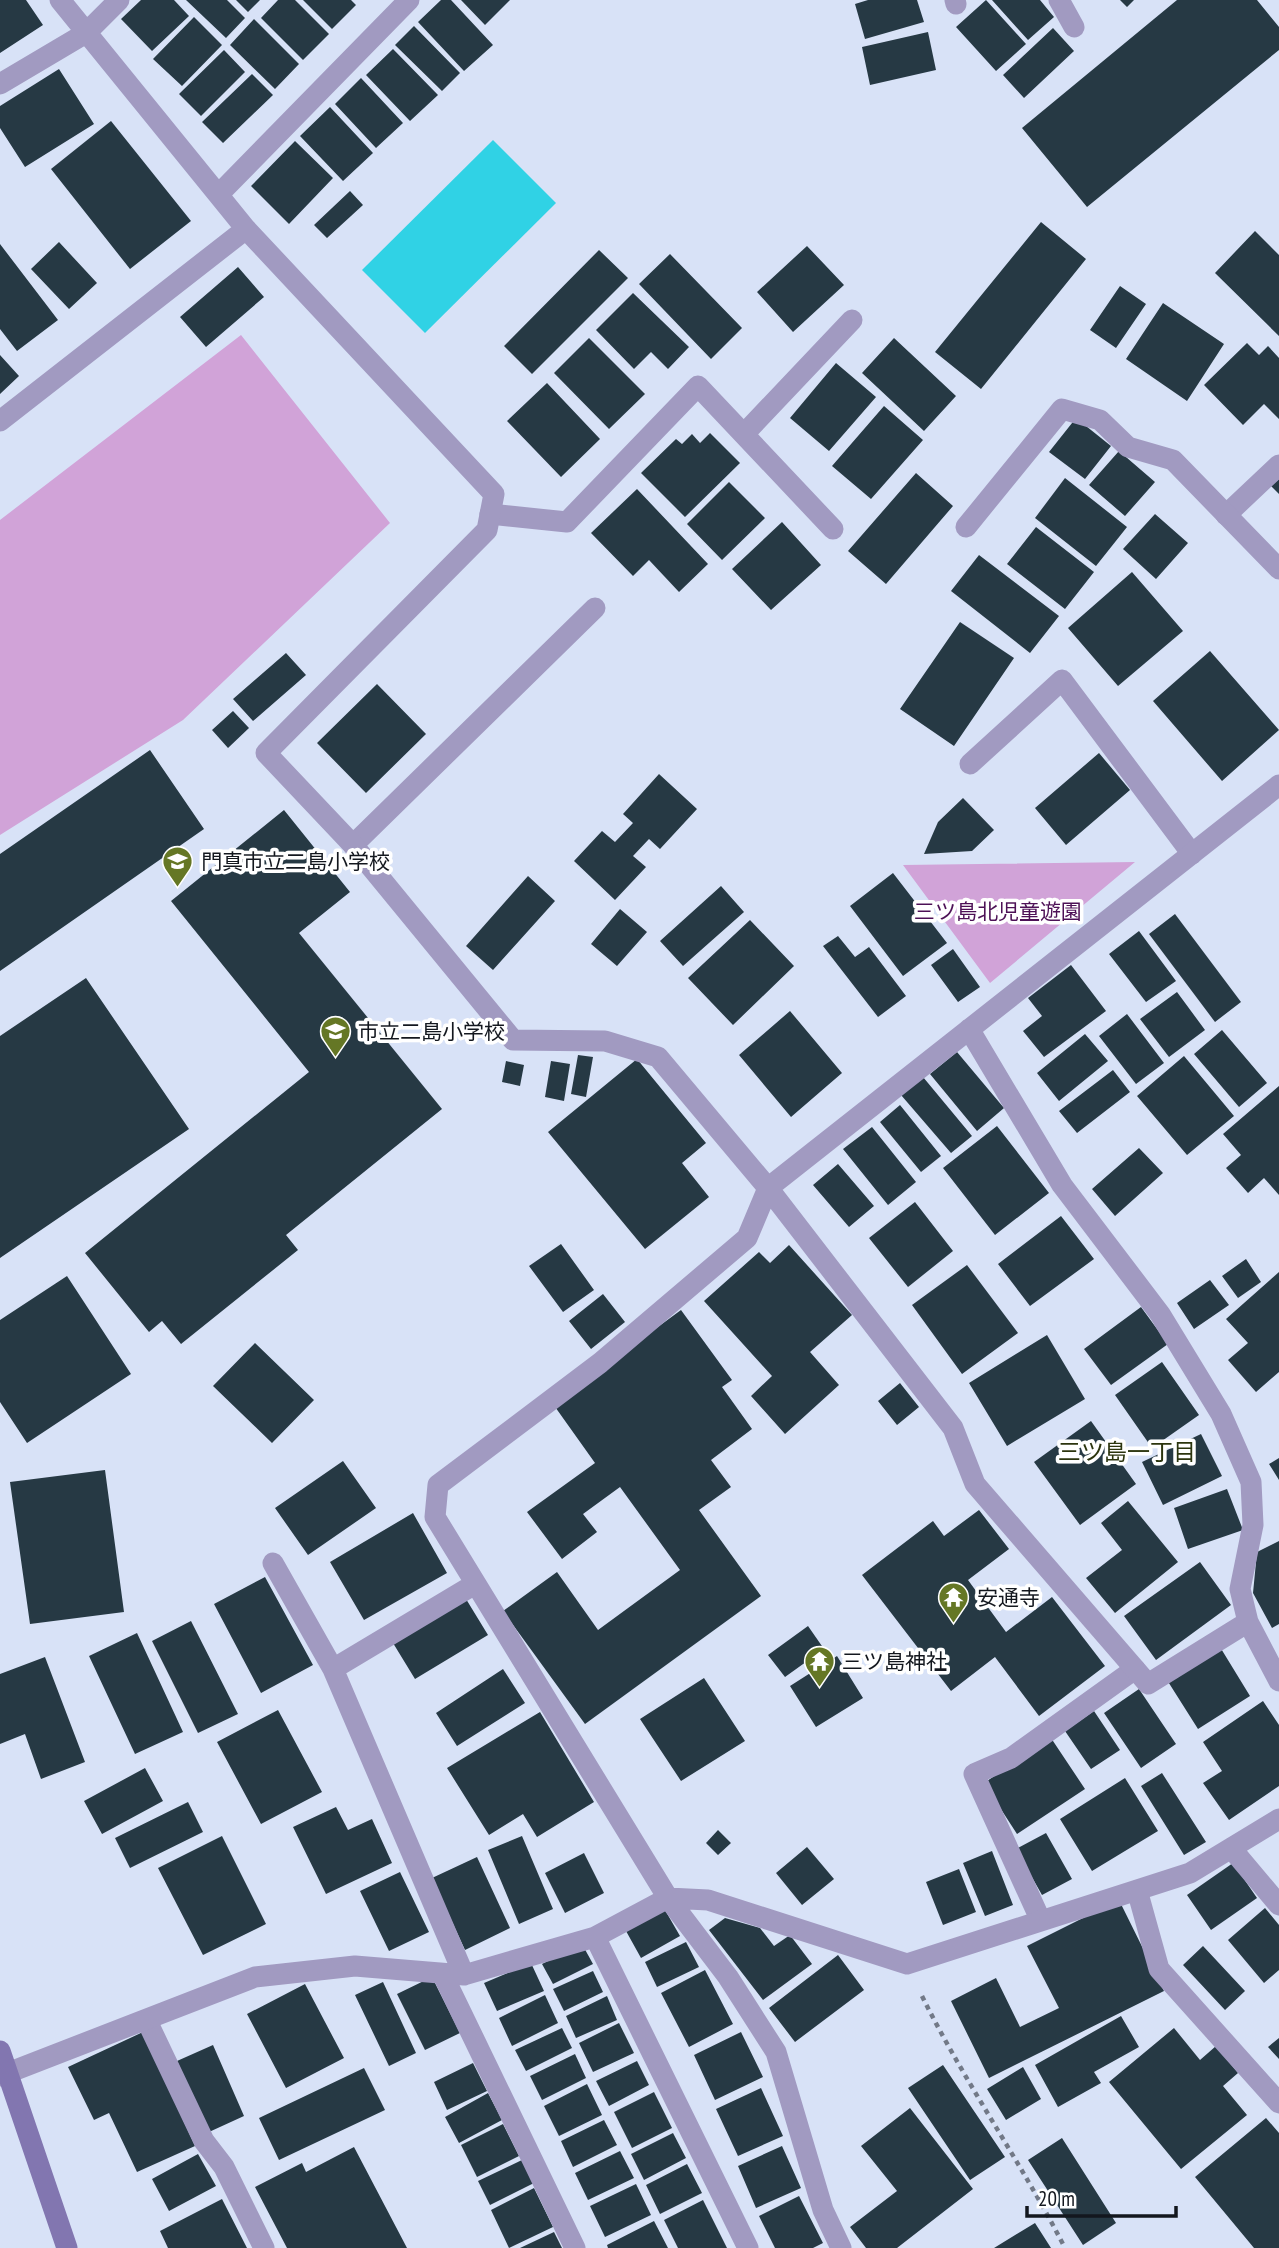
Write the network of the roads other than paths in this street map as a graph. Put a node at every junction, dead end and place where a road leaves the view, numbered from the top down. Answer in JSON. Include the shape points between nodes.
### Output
{"nodes":[{"id":1,"x":60,"y":0,"type":"edge"},
{"id":2,"x":119,"y":0,"type":"edge"},
{"id":3,"x":409,"y":0,"type":"edge"},
{"id":4,"x":1059,"y":0,"type":"edge"},
{"id":5,"x":1074,"y":27,"type":"dead end"},
{"id":6,"x":86,"y":33,"type":"junction"},
{"id":7,"x":0,"y":84,"type":"edge"},
{"id":8,"x":219,"y":194,"type":"junction"},
{"id":9,"x":246,"y":229,"type":"junction"},
{"id":10,"x":852,"y":320,"type":"dead end"},
{"id":11,"x":0,"y":421,"type":"edge"},
{"id":12,"x":744,"y":434,"type":"junction"},
{"id":13,"x":1279,"y":464,"type":"edge"},
{"id":14,"x":490,"y":514,"type":"junction"},
{"id":15,"x":1226,"y":515,"type":"junction"},
{"id":16,"x":966,"y":527,"type":"dead end"},
{"id":17,"x":833,"y":529,"type":"dead end"},
{"id":18,"x":1279,"y":569,"type":"edge"},
{"id":19,"x":595,"y":608,"type":"dead end"},
{"id":20,"x":970,"y":764,"type":"dead end"},
{"id":21,"x":1279,"y":785,"type":"edge"},
{"id":22,"x":353,"y":845,"type":"junction"},
{"id":23,"x":1192,"y":854,"type":"junction"},
{"id":24,"x":969,"y":1029,"type":"junction"},
{"id":25,"x":768,"y":1188,"type":"junction"},
{"id":26,"x":273,"y":1563,"type":"dead end"},
{"id":27,"x":475,"y":1584,"type":"junction"},
{"id":28,"x":1248,"y":1622,"type":"junction"},
{"id":29,"x":333,"y":1669,"type":"junction"},
{"id":30,"x":1135,"y":1669,"type":"junction"},
{"id":31,"x":1279,"y":1681,"type":"edge"},
{"id":32,"x":1279,"y":1819,"type":"edge"},
{"id":33,"x":1231,"y":1848,"type":"junction"},
{"id":34,"x":1137,"y":1889,"type":"junction"},
{"id":35,"x":668,"y":1898,"type":"junction"},
{"id":36,"x":1279,"y":1905,"type":"edge"},
{"id":37,"x":1040,"y":1919,"type":"junction"},
{"id":38,"x":595,"y":1937,"type":"junction"},
{"id":39,"x":454,"y":1975,"type":"junction"},
{"id":40,"x":147,"y":2021,"type":"junction"},
{"id":41,"x":0,"y":2051,"type":"edge"},
{"id":42,"x":4,"y":2075,"type":"edge"},
{"id":43,"x":1279,"y":2103,"type":"edge"},
{"id":44,"x":67,"y":2248,"type":"edge"},
{"id":45,"x":264,"y":2248,"type":"edge"},
{"id":46,"x":575,"y":2248,"type":"edge"},
{"id":47,"x":748,"y":2248,"type":"edge"},
{"id":48,"x":841,"y":2248,"type":"edge"}],
"edges":[{"from":1,"to":6,"type":"street"},
{"from":2,"to":6,"type":"street"},
{"from":3,"to":8,"type":"street"},
{"from":4,"to":5,"type":"street"},
{"from":6,"to":7,"type":"street"},
{"from":6,"to":8,"type":"street"},
{"from":8,"to":9,"type":"street"},
{"from":9,"to":11,"type":"street"},
{"from":9,"to":14,"type":"street","via":[[494,494]]},
{"from":10,"to":12,"type":"street"},
{"from":12,"to":14,"type":"street","via":[[698,386],[567,522]]},
{"from":12,"to":17,"type":"street"},
{"from":13,"to":15,"type":"street"},
{"from":14,"to":22,"type":"street","via":[[487,530],[266,753]]},
{"from":15,"to":16,"type":"street","via":[[1172,460],[1128,447],[1100,420],[1062,409]]},
{"from":15,"to":18,"type":"street"},
{"from":19,"to":22,"type":"street"},
{"from":20,"to":23,"type":"street","via":[[1062,680]]},
{"from":21,"to":23,"type":"street"},
{"from":22,"to":25,"type":"street","via":[[513,1040],[605,1041],[658,1057]]},
{"from":23,"to":24,"type":"street"},
{"from":24,"to":25,"type":"street"},
{"from":24,"to":28,"type":"street","via":[[1062,1185],[1160,1314],[1221,1413],[1251,1482],[1253,1525],[1240,1589]]},
{"from":25,"to":27,"type":"street","via":[[747,1238],[600,1363],[438,1485],[435,1517]]},
{"from":25,"to":30,"type":"street","via":[[953,1428],[975,1484]]},
{"from":26,"to":29,"type":"street"},
{"from":27,"to":29,"type":"street"},
{"from":27,"to":35,"type":"street"},
{"from":28,"to":30,"type":"street","via":[[1148,1684]]},
{"from":28,"to":31,"type":"street"},
{"from":29,"to":39,"type":"street"},
{"from":30,"to":37,"type":"street","via":[[1011,1758],[974,1774]]},
{"from":32,"to":33,"type":"street"},
{"from":33,"to":34,"type":"street","via":[[1189,1873]]},
{"from":33,"to":36,"type":"street"},
{"from":34,"to":37,"type":"street"},
{"from":34,"to":43,"type":"street","via":[[1159,1969]]},
{"from":35,"to":37,"type":"street","via":[[708,1900],[907,1964]]},
{"from":35,"to":38,"type":"street"},
{"from":35,"to":48,"type":"street","via":[[776,2052],[823,2210]]},
{"from":38,"to":39,"type":"street"},
{"from":38,"to":47,"type":"street"},
{"from":39,"to":40,"type":"street","via":[[355,1966],[255,1977]]},
{"from":39,"to":46,"type":"street"},
{"from":40,"to":42,"type":"street"},
{"from":40,"to":45,"type":"street","via":[[204,2141],[225,2167]]},
{"from":41,"to":42,"type":"main road"},
{"from":42,"to":44,"type":"main road"}]}
